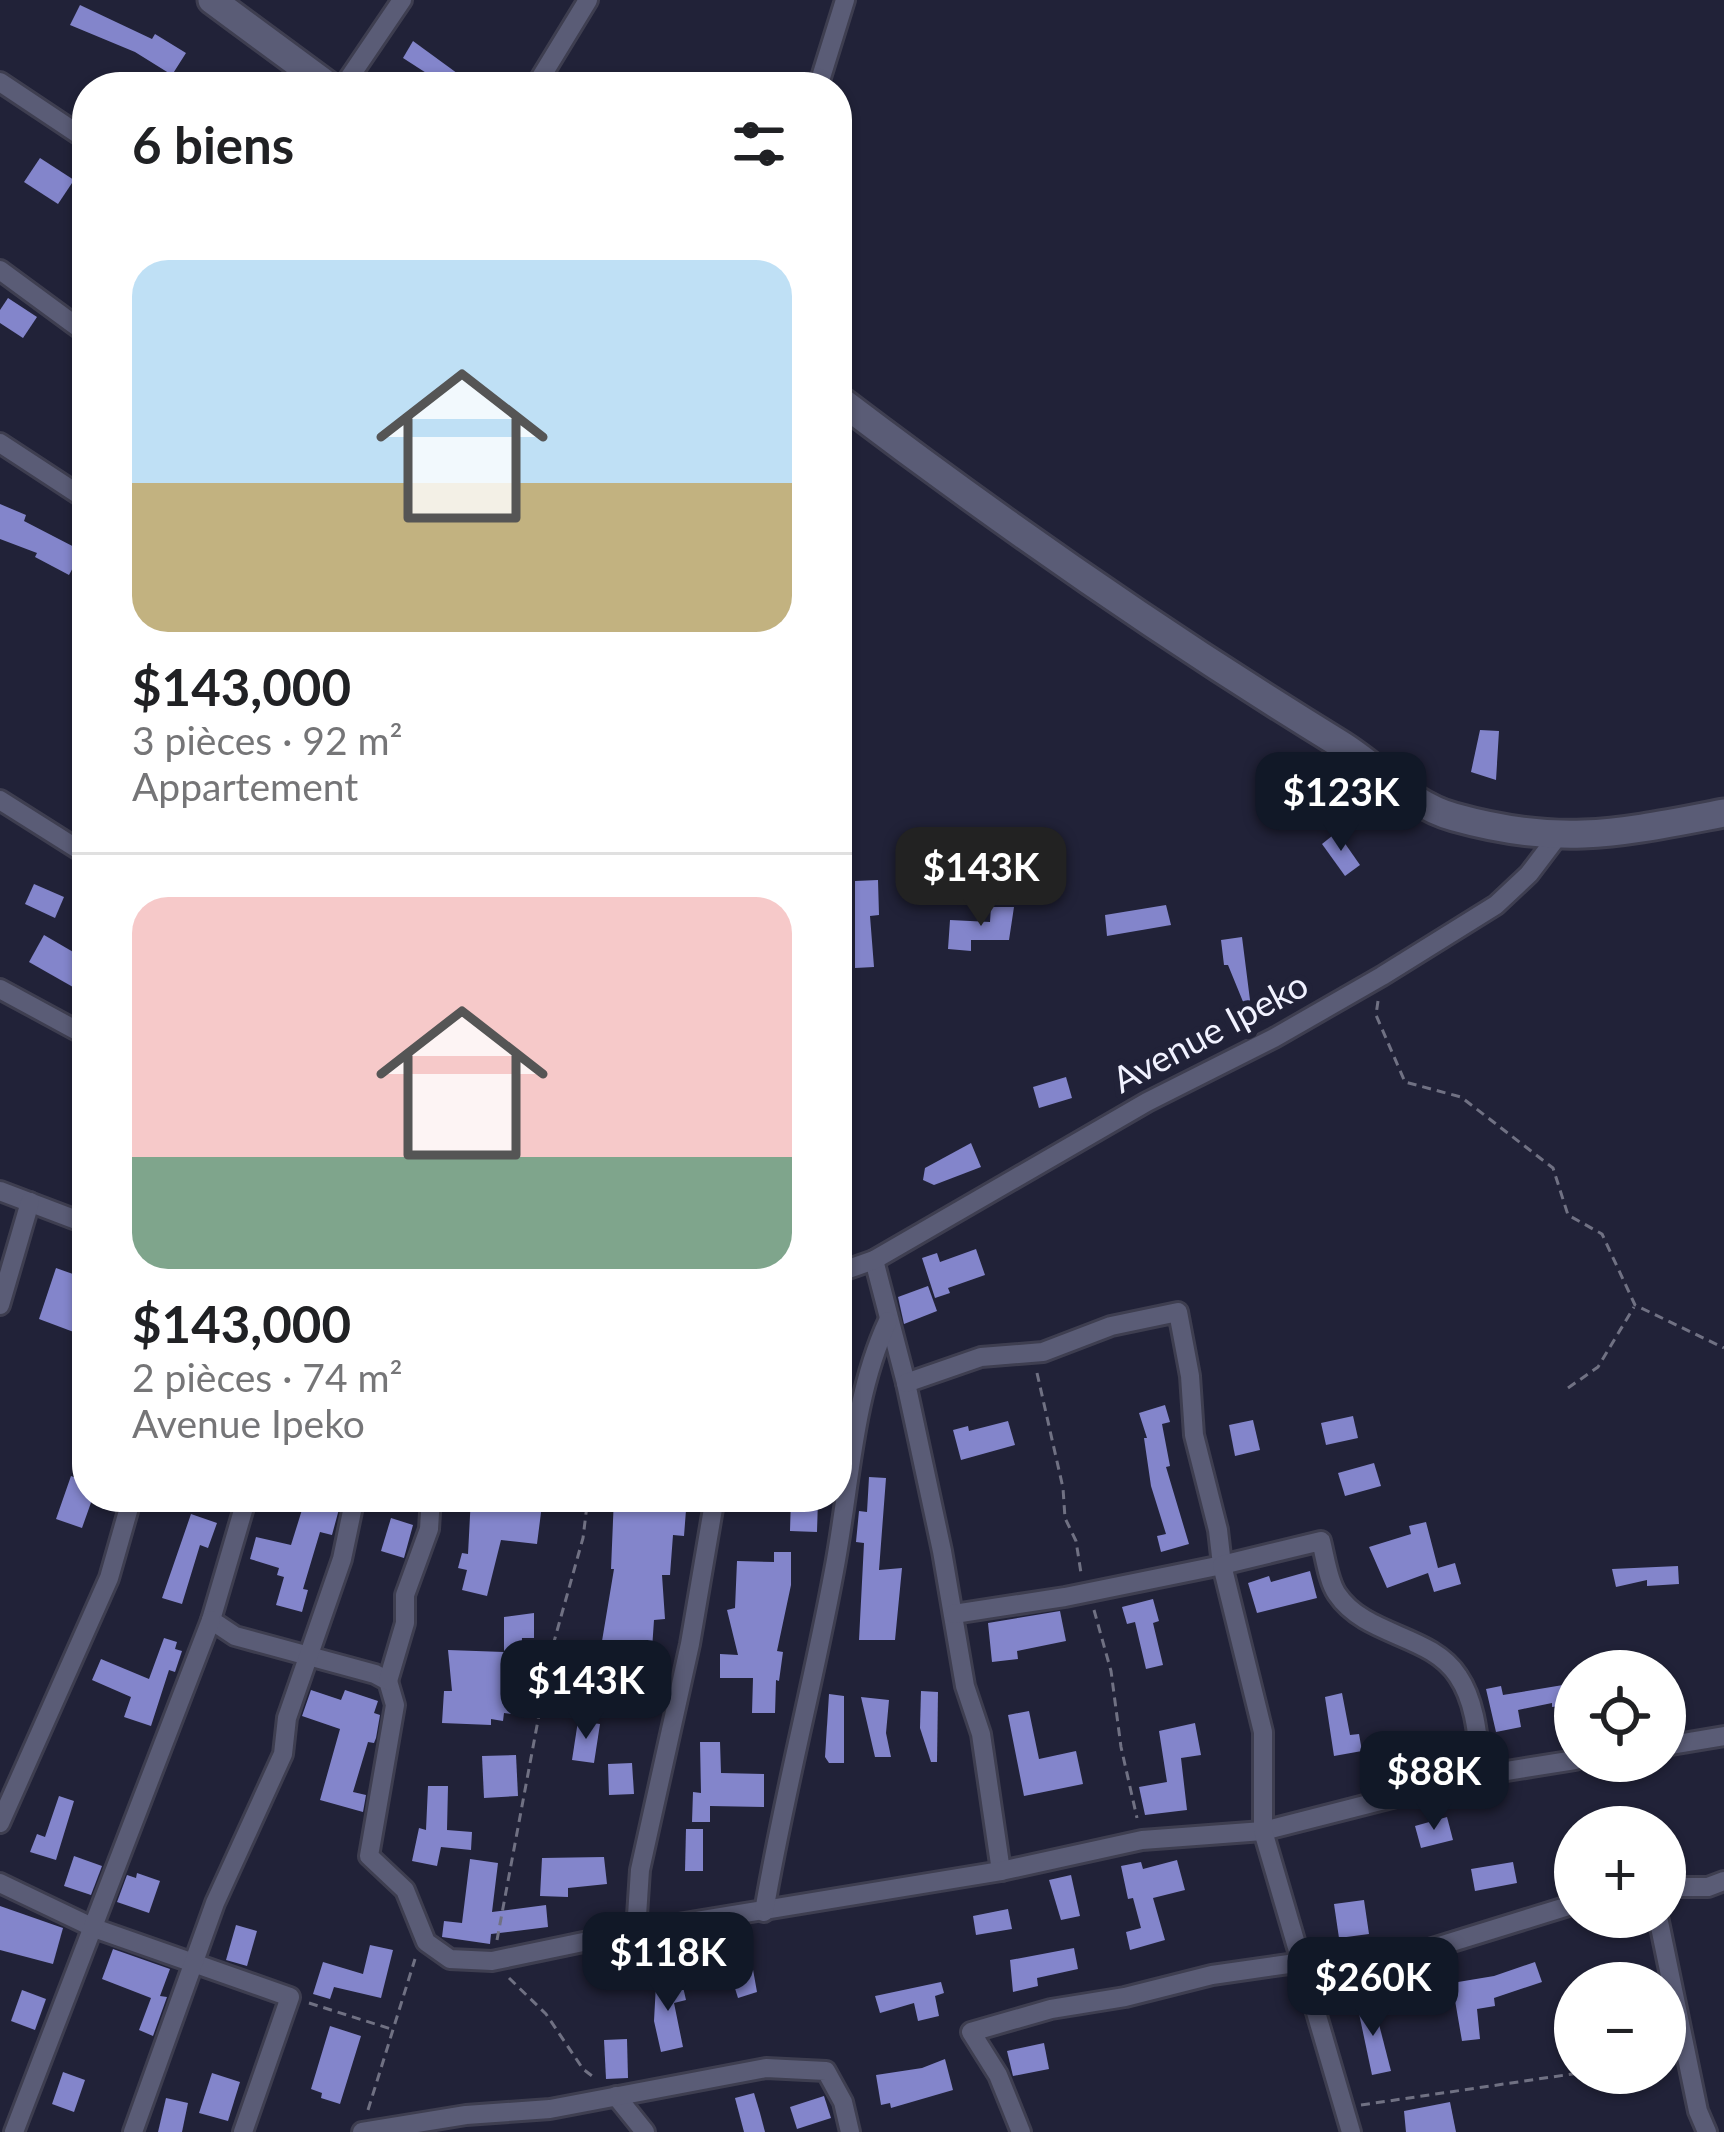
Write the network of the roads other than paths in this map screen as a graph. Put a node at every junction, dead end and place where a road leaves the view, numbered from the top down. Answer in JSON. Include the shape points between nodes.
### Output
{"nodes":[{"id":1,"x":212,"y":0,"type":"edge"},
{"id":2,"x":402,"y":0,"type":"edge"},
{"id":3,"x":588,"y":0,"type":"edge"},
{"id":4,"x":844,"y":0,"type":"edge"},
{"id":5,"x":310,"y":72,"type":"edge"},
{"id":6,"x":353,"y":72,"type":"edge"},
{"id":7,"x":545,"y":72,"type":"edge"},
{"id":8,"x":822,"y":72,"type":"edge"},
{"id":9,"x":0,"y":82,"type":"edge"},
{"id":10,"x":72,"y":130,"type":"edge"},
{"id":11,"x":0,"y":270,"type":"edge"},
{"id":12,"x":72,"y":323,"type":"edge"},
{"id":13,"x":852,"y":409,"type":"edge"},
{"id":14,"x":0,"y":442,"type":"edge"},
{"id":15,"x":72,"y":490,"type":"edge"},
{"id":16,"x":0,"y":800,"type":"edge"},
{"id":17,"x":1724,"y":813,"type":"edge"},
{"id":18,"x":1557,"y":837,"type":"junction"},
{"id":19,"x":72,"y":846,"type":"edge"},
{"id":20,"x":0,"y":989,"type":"edge"},
{"id":21,"x":72,"y":1028,"type":"edge"},
{"id":22,"x":0,"y":1191,"type":"edge"},
{"id":23,"x":30,"y":1202,"type":"junction"},
{"id":24,"x":72,"y":1218,"type":"edge"},
{"id":25,"x":874,"y":1260,"type":"junction"},
{"id":26,"x":852,"y":1268,"type":"edge"},
{"id":27,"x":0,"y":1305,"type":"edge"},
{"id":28,"x":888,"y":1321,"type":"junction"},
{"id":29,"x":906,"y":1383,"type":"junction"},
{"id":30,"x":852,"y":1461,"type":"edge"},
{"id":31,"x":128,"y":1512,"type":"edge"},
{"id":32,"x":243,"y":1512,"type":"edge"},
{"id":33,"x":352,"y":1512,"type":"edge"},
{"id":34,"x":430,"y":1512,"type":"edge"},
{"id":35,"x":712,"y":1512,"type":"edge"},
{"id":36,"x":844,"y":1512,"type":"edge"},
{"id":37,"x":1222,"y":1565,"type":"junction"},
{"id":38,"x":954,"y":1614,"type":"junction"},
{"id":39,"x":211,"y":1621,"type":"junction"},
{"id":40,"x":309,"y":1656,"type":"junction"},
{"id":41,"x":388,"y":1681,"type":"junction"},
{"id":42,"x":1724,"y":1736,"type":"edge"},
{"id":43,"x":1686,"y":1742,"type":"edge"},
{"id":44,"x":1554,"y":1763,"type":"edge"},
{"id":45,"x":1482,"y":1775,"type":"junction"},
{"id":46,"x":0,"y":1823,"type":"edge"},
{"id":47,"x":1263,"y":1832,"type":"junction"},
{"id":48,"x":1000,"y":1871,"type":"junction"},
{"id":49,"x":1724,"y":1880,"type":"edge"},
{"id":50,"x":0,"y":1883,"type":"edge"},
{"id":51,"x":1686,"y":1887,"type":"edge"},
{"id":52,"x":1554,"y":1910,"type":"edge"},
{"id":53,"x":764,"y":1912,"type":"junction"},
{"id":54,"x":94,"y":1928,"type":"junction"},
{"id":55,"x":636,"y":1930,"type":"junction"},
{"id":56,"x":1662,"y":1938,"type":"edge"},
{"id":57,"x":1304,"y":1962,"type":"junction"},
{"id":58,"x":196,"y":1965,"type":"junction"},
{"id":59,"x":616,"y":2096,"type":"junction"},
{"id":60,"x":14,"y":2132,"type":"edge"},
{"id":61,"x":134,"y":2132,"type":"edge"},
{"id":62,"x":244,"y":2132,"type":"edge"},
{"id":63,"x":362,"y":2132,"type":"edge"},
{"id":64,"x":645,"y":2132,"type":"edge"},
{"id":65,"x":850,"y":2132,"type":"edge"},
{"id":66,"x":1021,"y":2132,"type":"edge"},
{"id":67,"x":1351,"y":2132,"type":"edge"},
{"id":68,"x":1707,"y":2132,"type":"edge"}],
"edges":[{"from":1,"to":5,"type":"street"},
{"from":2,"to":6,"type":"street"},
{"from":3,"to":7,"type":"street"},
{"from":4,"to":8,"type":"street"},
{"from":9,"to":10,"type":"street"},
{"from":11,"to":12,"type":"street"},
{"from":13,"to":18,"type":"street","via":[[1412,798],[1448,815]]},
{"from":14,"to":15,"type":"street"},
{"from":16,"to":19,"type":"street"},
{"from":17,"to":18,"type":"street"},
{"from":18,"to":25,"type":"street","name":"Avenue Ipeko","via":[[1496,905],[1382,976]]},
{"from":20,"to":21,"type":"street"},
{"from":22,"to":23,"type":"street"},
{"from":23,"to":24,"type":"street"},
{"from":23,"to":27,"type":"street"},
{"from":25,"to":26,"type":"street","name":"Avenue Ipeko"},
{"from":25,"to":28,"type":"street"},
{"from":28,"to":29,"type":"street"},
{"from":28,"to":30,"type":"street"},
{"from":29,"to":37,"type":"street","via":[[981,1357],[1043,1352],[1178,1312]]},
{"from":29,"to":38,"type":"street"},
{"from":31,"to":46,"type":"street","via":[[109,1577]]},
{"from":32,"to":39,"type":"street"},
{"from":33,"to":40,"type":"street"},
{"from":34,"to":41,"type":"street"},
{"from":35,"to":55,"type":"street","via":[[640,1870]]},
{"from":36,"to":53,"type":"street"},
{"from":37,"to":38,"type":"street"},
{"from":37,"to":45,"type":"street","via":[[1321,1541],[1336,1594],[1374,1624],[1435,1650],[1459,1677]]},
{"from":37,"to":47,"type":"street","via":[[1264,1732]]},
{"from":38,"to":48,"type":"street"},
{"from":39,"to":40,"type":"street","via":[[235,1636]]},
{"from":39,"to":54,"type":"street"},
{"from":40,"to":41,"type":"street"},
{"from":40,"to":58,"type":"street","via":[[283,1754],[236,1848]]},
{"from":41,"to":55,"type":"street","via":[[395,1705],[369,1856],[405,1890],[426,1942],[450,1959],[492,1961]]},
{"from":42,"to":43,"type":"street"},
{"from":44,"to":45,"type":"street"},
{"from":45,"to":47,"type":"street"},
{"from":47,"to":48,"type":"street","via":[[1142,1840]]},
{"from":47,"to":57,"type":"street"},
{"from":48,"to":53,"type":"street"},
{"from":49,"to":51,"type":"street"},
{"from":50,"to":54,"type":"street"},
{"from":52,"to":57,"type":"street","via":[[1397,1959]]},
{"from":53,"to":55,"type":"street"},
{"from":54,"to":58,"type":"street"},
{"from":54,"to":60,"type":"street"},
{"from":56,"to":68,"type":"street"},
{"from":57,"to":66,"type":"street","via":[[1212,1975],[971,2032]]},
{"from":57,"to":67,"type":"street"},
{"from":58,"to":61,"type":"street"},
{"from":58,"to":62,"type":"street","via":[[290,1996]]},
{"from":59,"to":63,"type":"street"},
{"from":59,"to":64,"type":"street"},
{"from":59,"to":65,"type":"street","via":[[766,2068],[826,2071]]}]}
